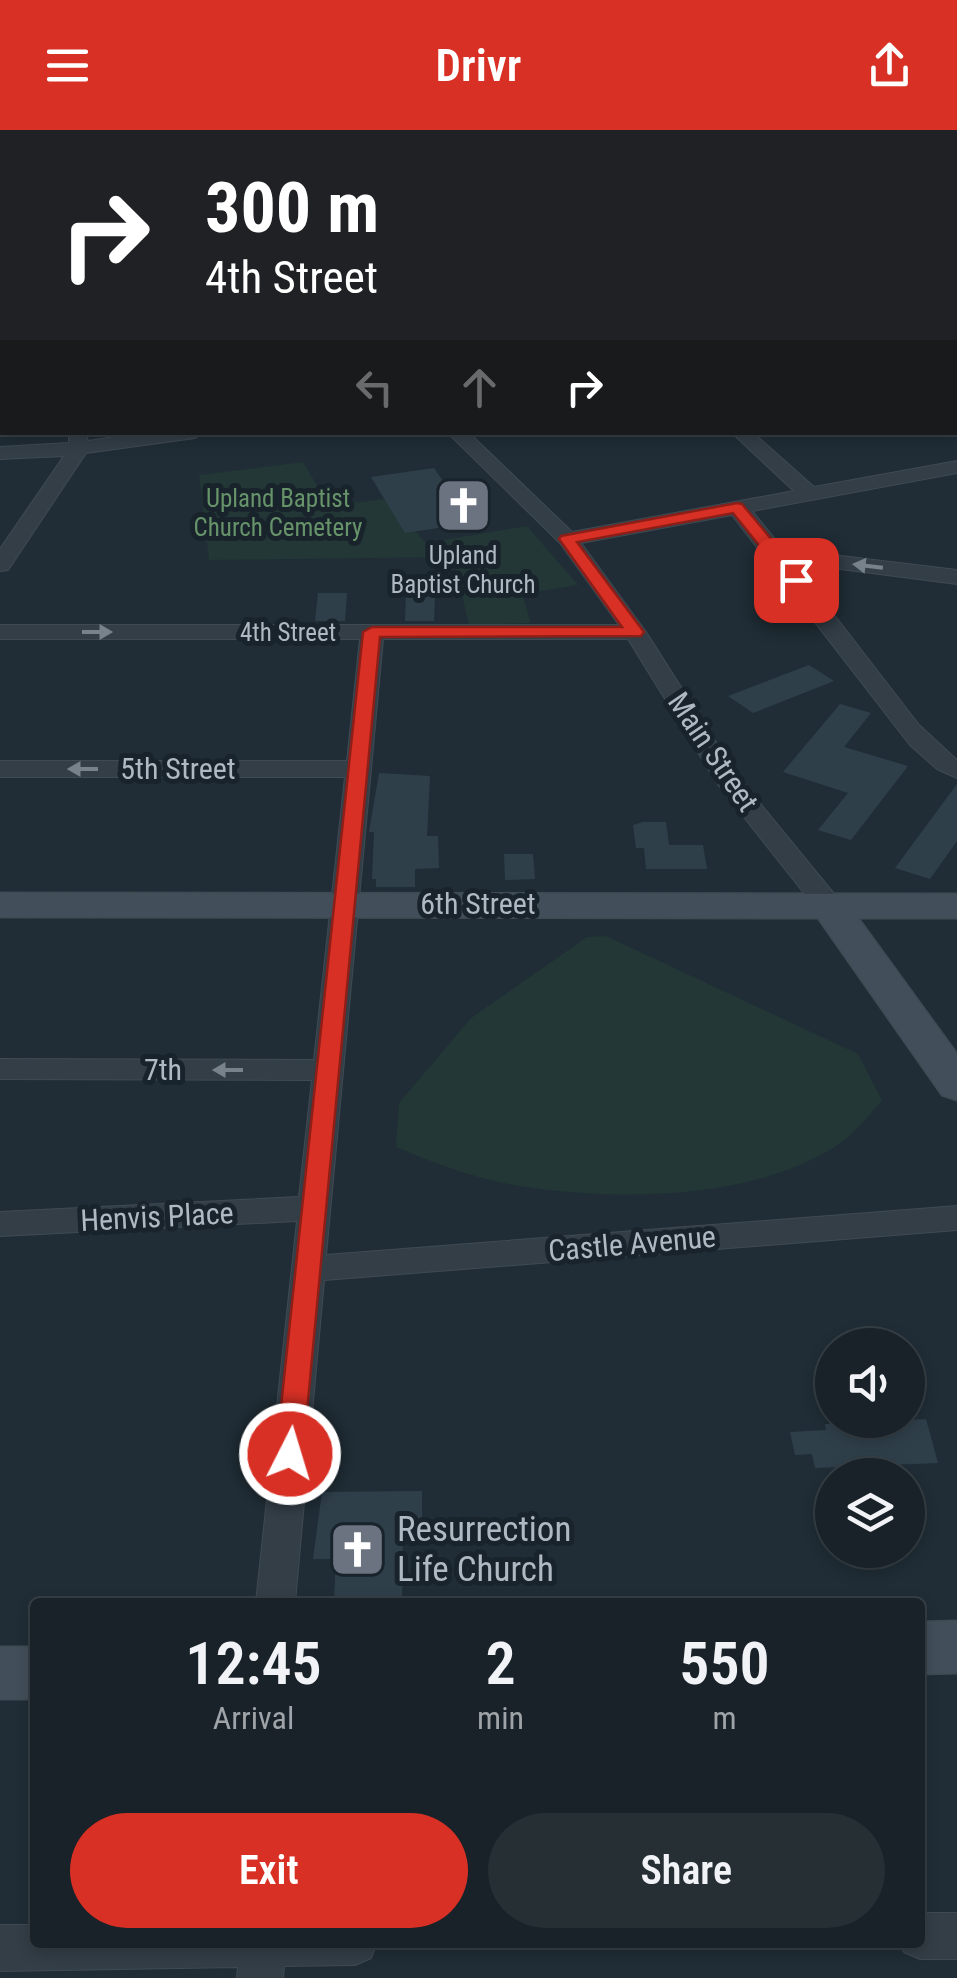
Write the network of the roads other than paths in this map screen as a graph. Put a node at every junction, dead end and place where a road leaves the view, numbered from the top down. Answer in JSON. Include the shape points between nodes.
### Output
{"nodes":[{"id":1,"x":151,"y":435,"type":"edge"},
{"id":2,"x":459,"y":435,"type":"edge"},
{"id":3,"x":743,"y":435,"type":"edge"},
{"id":4,"x":78,"y":440,"type":"edge"},
{"id":5,"x":0,"y":453,"type":"edge"},
{"id":6,"x":957,"y":467,"type":"edge"},
{"id":7,"x":809,"y":494,"type":"junction"},
{"id":8,"x":737,"y":507,"type":"junction"},
{"id":9,"x":567,"y":539,"type":"junction"},
{"id":10,"x":779,"y":555,"type":"junction"},
{"id":11,"x":0,"y":565,"type":"edge"},
{"id":12,"x":957,"y":576,"type":"edge"},
{"id":13,"x":0,"y":632,"type":"edge"},
{"id":14,"x":372,"y":632,"type":"junction"},
{"id":15,"x":635,"y":632,"type":"junction"},
{"id":16,"x":356,"y":768,"type":"junction"},
{"id":17,"x":0,"y":769,"type":"edge"},
{"id":18,"x":957,"y":770,"type":"edge"},
{"id":19,"x":346,"y":903,"type":"junction"},
{"id":20,"x":0,"y":905,"type":"edge"},
{"id":21,"x":829,"y":906,"type":"junction"},
{"id":22,"x":957,"y":906,"type":"edge"},
{"id":23,"x":0,"y":1069,"type":"edge"},
{"id":24,"x":326,"y":1070,"type":"junction"},
{"id":25,"x":957,"y":1084,"type":"edge"},
{"id":26,"x":313,"y":1208,"type":"junction"},
{"id":27,"x":957,"y":1218,"type":"edge"},
{"id":28,"x":0,"y":1224,"type":"edge"},
{"id":29,"x":307,"y":1269,"type":"junction"},
{"id":30,"x":275,"y":1598,"type":"edge"},
{"id":31,"x":957,"y":1646,"type":"edge"},
{"id":32,"x":925,"y":1648,"type":"edge"},
{"id":33,"x":30,"y":1672,"type":"edge"},
{"id":34,"x":0,"y":1673,"type":"edge"},
{"id":35,"x":925,"y":1936,"type":"edge"},
{"id":36,"x":957,"y":1936,"type":"edge"},
{"id":37,"x":30,"y":1947,"type":"edge"},
{"id":38,"x":0,"y":1948,"type":"edge"},
{"id":39,"x":262,"y":1948,"type":"edge"},
{"id":40,"x":260,"y":1978,"type":"edge"}],
"edges":[{"from":1,"to":4,"type":"street"},
{"from":2,"to":9,"type":"street","name":"Main Street"},
{"from":3,"to":7,"type":"street"},
{"from":4,"to":5,"type":"street"},
{"from":4,"to":11,"type":"street"},
{"from":6,"to":7,"type":"street"},
{"from":7,"to":8,"type":"street"},
{"from":8,"to":9,"type":"street"},
{"from":8,"to":10,"type":"street"},
{"from":9,"to":15,"type":"street","name":"Main Street"},
{"from":12,"to":10,"type":"street","one_way":true},
{"from":10,"to":18,"type":"street","via":[[929,753]]},
{"from":13,"to":14,"type":"street","name":"4th Street","one_way":true},
{"from":14,"to":15,"type":"street","name":"4th Street"},
{"from":14,"to":16,"type":"street"},
{"from":15,"to":21,"type":"street","name":"Main Street","via":[[726,778]]},
{"from":16,"to":17,"type":"street","name":"5th Street","one_way":true},
{"from":16,"to":19,"type":"street"},
{"from":19,"to":20,"type":"street","name":"6th Street"},
{"from":19,"to":21,"type":"street","name":"6th Street"},
{"from":19,"to":24,"type":"street"},
{"from":21,"to":22,"type":"street","name":"6th Street"},
{"from":21,"to":25,"type":"street","name":"Main Street"},
{"from":24,"to":23,"type":"street","name":"7th","one_way":true},
{"from":24,"to":26,"type":"street"},
{"from":26,"to":28,"type":"street","name":"Henvis Place"},
{"from":26,"to":29,"type":"street"},
{"from":27,"to":29,"type":"street","name":"Castle Avenue"},
{"from":29,"to":30,"type":"street"},
{"from":31,"to":32,"type":"street"},
{"from":33,"to":34,"type":"street"},
{"from":35,"to":36,"type":"street"},
{"from":37,"to":38,"type":"street"},
{"from":39,"to":40,"type":"street"}]}
